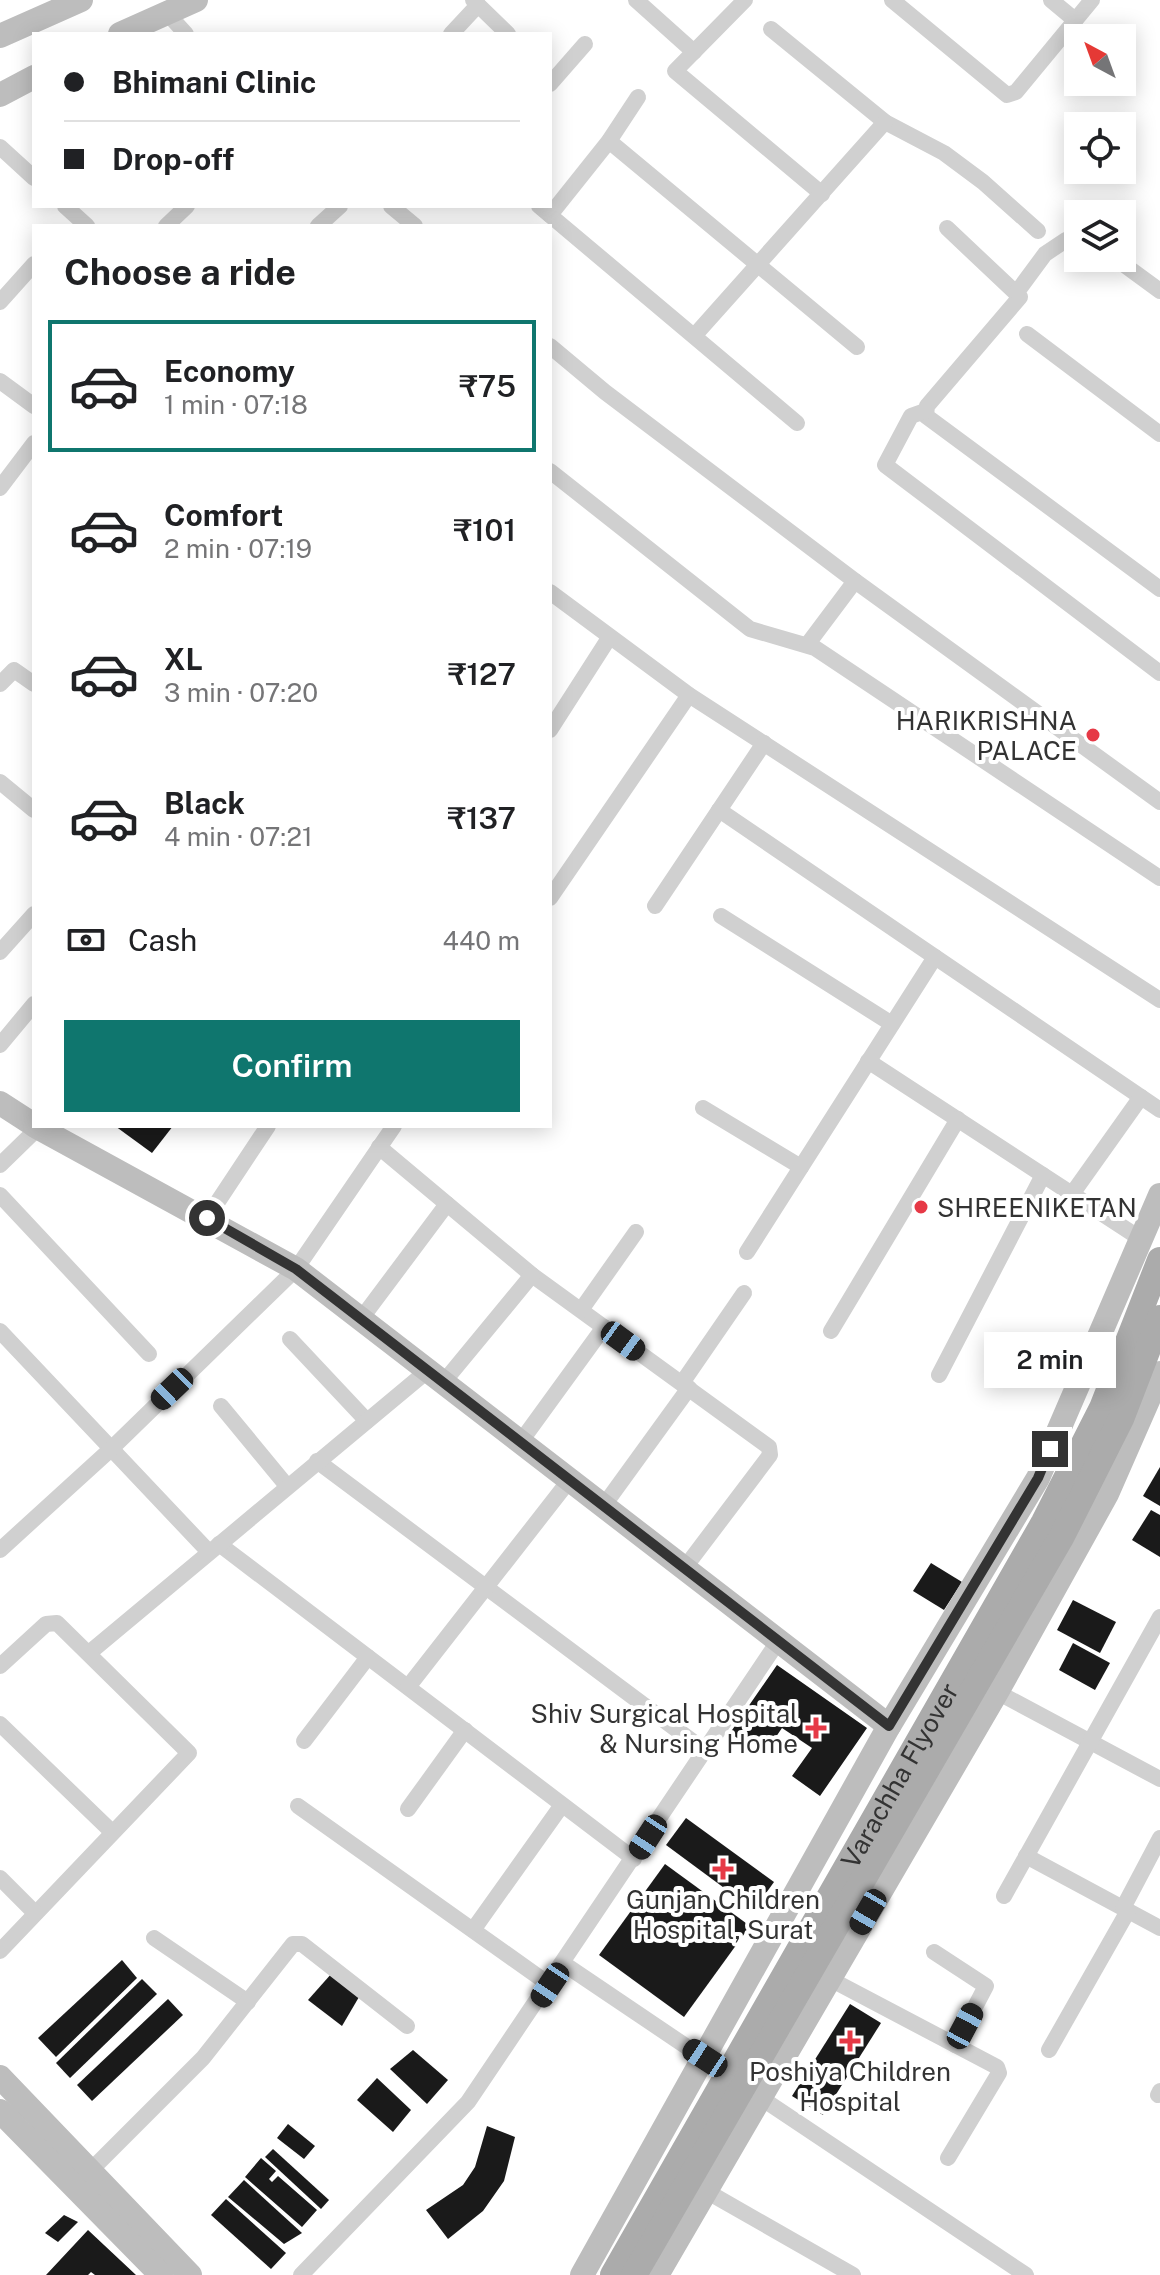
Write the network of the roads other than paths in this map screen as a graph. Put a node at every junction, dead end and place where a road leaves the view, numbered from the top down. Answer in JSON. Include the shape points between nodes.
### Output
{"nodes":[{"id":1,"x":81,"y":0,"type":"edge"},
{"id":2,"x":196,"y":0,"type":"edge"},
{"id":3,"x":636,"y":0,"type":"edge"},
{"id":4,"x":745,"y":0,"type":"edge"},
{"id":5,"x":892,"y":0,"type":"edge"},
{"id":6,"x":1051,"y":0,"type":"edge"},
{"id":7,"x":1092,"y":0,"type":"edge"},
{"id":8,"x":476,"y":2,"type":"edge"},
{"id":9,"x":167,"y":13,"type":"junction"},
{"id":10,"x":1075,"y":20,"type":"junction"},
{"id":11,"x":771,"y":29,"type":"dead end"},
{"id":12,"x":124,"y":32,"type":"edge"},
{"id":13,"x":184,"y":32,"type":"edge"},
{"id":14,"x":453,"y":32,"type":"edge"},
{"id":15,"x":506,"y":32,"type":"edge"},
{"id":16,"x":0,"y":36,"type":"edge"},
{"id":17,"x":585,"y":44,"type":"dead end"},
{"id":18,"x":694,"y":52,"type":"junction"},
{"id":19,"x":32,"y":78,"type":"edge"},
{"id":20,"x":552,"y":82,"type":"edge"},
{"id":21,"x":0,"y":95,"type":"edge"},
{"id":22,"x":638,"y":97,"type":"dead end"},
{"id":23,"x":885,"y":122,"type":"junction"},
{"id":24,"x":609,"y":141,"type":"junction"},
{"id":25,"x":0,"y":147,"type":"edge"},
{"id":26,"x":32,"y":176,"type":"edge"},
{"id":27,"x":822,"y":194,"type":"junction"},
{"id":28,"x":552,"y":203,"type":"edge"},
{"id":29,"x":67,"y":208,"type":"edge"},
{"id":30,"x":185,"y":208,"type":"edge"},
{"id":31,"x":338,"y":208,"type":"edge"},
{"id":32,"x":393,"y":208,"type":"edge"},
{"id":33,"x":545,"y":211,"type":"edge"},
{"id":34,"x":85,"y":224,"type":"edge"},
{"id":35,"x":168,"y":224,"type":"edge"},
{"id":36,"x":320,"y":224,"type":"edge"},
{"id":37,"x":413,"y":224,"type":"edge"},
{"id":38,"x":947,"y":228,"type":"dead end"},
{"id":39,"x":1038,"y":231,"type":"dead end"},
{"id":40,"x":1064,"y":241,"type":"edge"},
{"id":41,"x":759,"y":264,"type":"junction"},
{"id":42,"x":32,"y":266,"type":"edge"},
{"id":43,"x":1134,"y":272,"type":"edge"},
{"id":44,"x":1160,"y":291,"type":"edge"},
{"id":45,"x":1017,"y":292,"type":"junction"},
{"id":46,"x":0,"y":302,"type":"edge"},
{"id":47,"x":1027,"y":334,"type":"dead end"},
{"id":48,"x":695,"y":335,"type":"junction"},
{"id":49,"x":857,"y":347,"type":"dead end"},
{"id":50,"x":552,"y":348,"type":"edge"},
{"id":51,"x":0,"y":381,"type":"edge"},
{"id":52,"x":32,"y":405,"type":"edge"},
{"id":53,"x":925,"y":411,"type":"junction"},
{"id":54,"x":797,"y":423,"type":"dead end"},
{"id":55,"x":1160,"y":434,"type":"edge"},
{"id":56,"x":32,"y":446,"type":"edge"},
{"id":57,"x":552,"y":473,"type":"edge"},
{"id":58,"x":0,"y":488,"type":"edge"},
{"id":59,"x":855,"y":581,"type":"junction"},
{"id":60,"x":1160,"y":589,"type":"edge"},
{"id":61,"x":552,"y":594,"type":"edge"},
{"id":62,"x":609,"y":638,"type":"junction"},
{"id":63,"x":807,"y":645,"type":"junction"},
{"id":64,"x":1160,"y":673,"type":"edge"},
{"id":65,"x":32,"y":683,"type":"edge"},
{"id":66,"x":0,"y":684,"type":"edge"},
{"id":67,"x":689,"y":695,"type":"junction"},
{"id":68,"x":552,"y":727,"type":"edge"},
{"id":69,"x":764,"y":743,"type":"junction"},
{"id":70,"x":0,"y":782,"type":"edge"},
{"id":71,"x":1160,"y":802,"type":"edge"},
{"id":72,"x":32,"y":808,"type":"edge"},
{"id":73,"x":719,"y":810,"type":"junction"},
{"id":74,"x":1160,"y":878,"type":"edge"},
{"id":75,"x":552,"y":895,"type":"edge"},
{"id":76,"x":655,"y":906,"type":"dead end"},
{"id":77,"x":32,"y":916,"type":"edge"},
{"id":78,"x":721,"y":916,"type":"dead end"},
{"id":79,"x":0,"y":952,"type":"edge"},
{"id":80,"x":935,"y":957,"type":"junction"},
{"id":81,"x":1160,"y":1000,"type":"edge"},
{"id":82,"x":32,"y":1006,"type":"edge"},
{"id":83,"x":892,"y":1024,"type":"junction"},
{"id":84,"x":0,"y":1045,"type":"edge"},
{"id":85,"x":868,"y":1061,"type":"junction"},
{"id":86,"x":1141,"y":1097,"type":"junction"},
{"id":87,"x":0,"y":1103,"type":"edge"},
{"id":88,"x":703,"y":1108,"type":"dead end"},
{"id":89,"x":1160,"y":1110,"type":"edge"},
{"id":90,"x":958,"y":1119,"type":"junction"},
{"id":91,"x":32,"y":1122,"type":"edge"},
{"id":92,"x":40,"y":1128,"type":"edge"},
{"id":93,"x":43,"y":1128,"type":"edge"},
{"id":94,"x":267,"y":1128,"type":"edge"},
{"id":95,"x":393,"y":1128,"type":"edge"},
{"id":96,"x":379,"y":1147,"type":"junction"},
{"id":97,"x":0,"y":1165,"type":"edge"},
{"id":98,"x":801,"y":1167,"type":"junction"},
{"id":99,"x":1043,"y":1175,"type":"junction"},
{"id":100,"x":1072,"y":1194,"type":"junction"},
{"id":101,"x":0,"y":1195,"type":"edge"},
{"id":102,"x":1160,"y":1195,"type":"edge"},
{"id":103,"x":447,"y":1204,"type":"junction"},
{"id":104,"x":207,"y":1218,"type":"junction"},
{"id":105,"x":636,"y":1232,"type":"dead end"},
{"id":106,"x":1141,"y":1239,"type":"junction"},
{"id":107,"x":747,"y":1252,"type":"dead end"},
{"id":108,"x":1160,"y":1260,"type":"edge"},
{"id":109,"x":296,"y":1269,"type":"junction"},
{"id":110,"x":532,"y":1275,"type":"junction"},
{"id":111,"x":744,"y":1293,"type":"dead end"},
{"id":112,"x":1112,"y":1305,"type":"junction"},
{"id":113,"x":581,"y":1310,"type":"junction"},
{"id":114,"x":1160,"y":1318,"type":"edge"},
{"id":115,"x":361,"y":1319,"type":"junction"},
{"id":116,"x":604,"y":1327,"type":"junction"},
{"id":117,"x":0,"y":1331,"type":"edge"},
{"id":118,"x":831,"y":1331,"type":"dead end"},
{"id":119,"x":1160,"y":1331,"type":"edge"},
{"id":120,"x":290,"y":1339,"type":"dead end"},
{"id":121,"x":149,"y":1354,"type":"dead end"},
{"id":122,"x":1160,"y":1373,"type":"edge"},
{"id":123,"x":939,"y":1375,"type":"dead end"},
{"id":124,"x":434,"y":1378,"type":"junction"},
{"id":125,"x":686,"y":1386,"type":"junction"},
{"id":126,"x":221,"y":1406,"type":"dead end"},
{"id":127,"x":367,"y":1421,"type":"junction"},
{"id":128,"x":519,"y":1444,"type":"junction"},
{"id":129,"x":111,"y":1449,"type":"junction"},
{"id":130,"x":317,"y":1461,"type":"junction"},
{"id":131,"x":568,"y":1482,"type":"junction"},
{"id":132,"x":287,"y":1486,"type":"junction"},
{"id":133,"x":602,"y":1508,"type":"junction"},
{"id":134,"x":214,"y":1548,"type":"junction"},
{"id":135,"x":0,"y":1550,"type":"edge"},
{"id":136,"x":683,"y":1570,"type":"junction"},
{"id":137,"x":484,"y":1586,"type":"junction"},
{"id":138,"x":1158,"y":1624,"type":"edge"},
{"id":139,"x":777,"y":1643,"type":"junction"},
{"id":140,"x":89,"y":1653,"type":"junction"},
{"id":141,"x":368,"y":1657,"type":"junction"},
{"id":142,"x":0,"y":1666,"type":"edge"},
{"id":143,"x":408,"y":1687,"type":"junction"},
{"id":144,"x":997,"y":1692,"type":"junction"},
{"id":145,"x":0,"y":1724,"type":"edge"},
{"id":146,"x":889,"y":1726,"type":"junction"},
{"id":147,"x":465,"y":1730,"type":"junction"},
{"id":148,"x":1089,"y":1740,"type":"junction"},
{"id":149,"x":304,"y":1741,"type":"dead end"},
{"id":150,"x":704,"y":1750,"type":"junction"},
{"id":151,"x":1160,"y":1779,"type":"edge"},
{"id":152,"x":562,"y":1805,"type":"junction"},
{"id":153,"x":298,"y":1806,"type":"dead end"},
{"id":154,"x":408,"y":1809,"type":"dead end"},
{"id":155,"x":111,"y":1831,"type":"junction"},
{"id":156,"x":1160,"y":1838,"type":"edge"},
{"id":157,"x":1026,"y":1856,"type":"junction"},
{"id":158,"x":634,"y":1859,"type":"junction"},
{"id":159,"x":0,"y":1878,"type":"edge"},
{"id":160,"x":1004,"y":1896,"type":"dead end"},
{"id":161,"x":1126,"y":1909,"type":"junction"},
{"id":162,"x":35,"y":1913,"type":"junction"},
{"id":163,"x":1160,"y":1928,"type":"edge"},
{"id":164,"x":473,"y":1930,"type":"junction"},
{"id":165,"x":154,"y":1938,"type":"dead end"},
{"id":166,"x":0,"y":1951,"type":"edge"},
{"id":167,"x":934,"y":1952,"type":"dead end"},
{"id":168,"x":564,"y":1964,"type":"junction"},
{"id":169,"x":830,"y":1979,"type":"junction"},
{"id":170,"x":550,"y":1985,"type":"junction"},
{"id":171,"x":248,"y":2002,"type":"junction"},
{"id":172,"x":407,"y":2026,"type":"dead end"},
{"id":173,"x":955,"y":2045,"type":"junction"},
{"id":174,"x":1049,"y":2050,"type":"dead end"},
{"id":175,"x":705,"y":2058,"type":"junction"},
{"id":176,"x":0,"y":2077,"type":"edge"},
{"id":177,"x":762,"y":2099,"type":"junction"},
{"id":178,"x":0,"y":2111,"type":"edge"},
{"id":179,"x":948,"y":2158,"type":"dead end"},
{"id":180,"x":90,"y":2171,"type":"junction"},
{"id":181,"x":706,"y":2191,"type":"junction"},
{"id":182,"x":161,"y":2275,"type":"edge"},
{"id":183,"x":190,"y":2275,"type":"edge"},
{"id":184,"x":301,"y":2275,"type":"edge"},
{"id":185,"x":582,"y":2275,"type":"edge"},
{"id":186,"x":613,"y":2275,"type":"edge"},
{"id":187,"x":634,"y":2275,"type":"edge"},
{"id":188,"x":657,"y":2275,"type":"edge"},
{"id":189,"x":853,"y":2275,"type":"edge"},
{"id":190,"x":1026,"y":2275,"type":"edge"}],
"edges":[{"from":1,"to":16,"type":"street"},
{"from":2,"to":9,"type":"street"},
{"from":3,"to":18,"type":"street"},
{"from":4,"to":18,"type":"street"},
{"from":5,"to":10,"type":"street","via":[[1007,95],[1016,92]]},
{"from":6,"to":10,"type":"street"},
{"from":7,"to":10,"type":"street"},
{"from":8,"to":14,"type":"street"},
{"from":8,"to":15,"type":"street"},
{"from":9,"to":12,"type":"street"},
{"from":9,"to":13,"type":"street"},
{"from":11,"to":23,"type":"street"},
{"from":17,"to":20,"type":"street"},
{"from":18,"to":27,"type":"street","via":[[675,71]]},
{"from":19,"to":21,"type":"street"},
{"from":22,"to":24,"type":"street"},
{"from":23,"to":27,"type":"street"},
{"from":23,"to":39,"type":"street","via":[[944,153]]},
{"from":24,"to":28,"type":"street"},
{"from":24,"to":41,"type":"street"},
{"from":25,"to":26,"type":"street"},
{"from":27,"to":41,"type":"street"},
{"from":29,"to":34,"type":"street"},
{"from":30,"to":35,"type":"street"},
{"from":31,"to":36,"type":"street"},
{"from":32,"to":37,"type":"street"},
{"from":33,"to":48,"type":"street"},
{"from":38,"to":45,"type":"street"},
{"from":40,"to":45,"type":"street","via":[[1045,254]]},
{"from":41,"to":48,"type":"street"},
{"from":41,"to":49,"type":"street"},
{"from":42,"to":46,"type":"street"},
{"from":43,"to":44,"type":"street"},
{"from":45,"to":53,"type":"street","via":[[1019,300]]},
{"from":47,"to":55,"type":"street"},
{"from":48,"to":54,"type":"street"},
{"from":50,"to":59,"type":"street"},
{"from":51,"to":52,"type":"street"},
{"from":53,"to":60,"type":"street","via":[[930,421]]},
{"from":53,"to":64,"type":"street","via":[[911,416],[885,465]]},
{"from":56,"to":58,"type":"street"},
{"from":57,"to":63,"type":"street","via":[[750,629]]},
{"from":59,"to":63,"type":"street"},
{"from":59,"to":71,"type":"street"},
{"from":61,"to":62,"type":"street"},
{"from":62,"to":67,"type":"street"},
{"from":62,"to":68,"type":"street"},
{"from":63,"to":74,"type":"street"},
{"from":65,"to":66,"type":"street","via":[[14,670]]},
{"from":67,"to":69,"type":"street"},
{"from":67,"to":75,"type":"street"},
{"from":69,"to":73,"type":"street"},
{"from":69,"to":81,"type":"street"},
{"from":70,"to":72,"type":"street"},
{"from":73,"to":76,"type":"street"},
{"from":73,"to":80,"type":"street"},
{"from":77,"to":79,"type":"street"},
{"from":78,"to":83,"type":"street"},
{"from":80,"to":83,"type":"street"},
{"from":80,"to":86,"type":"street"},
{"from":82,"to":84,"type":"street"},
{"from":83,"to":85,"type":"street"},
{"from":85,"to":90,"type":"street"},
{"from":85,"to":98,"type":"street"},
{"from":86,"to":89,"type":"street"},
{"from":86,"to":100,"type":"street"},
{"from":87,"to":91,"type":"street"},
{"from":88,"to":98,"type":"street"},
{"from":90,"to":99,"type":"street"},
{"from":90,"to":118,"type":"street"},
{"from":92,"to":97,"type":"street"},
{"from":93,"to":104,"type":"street"},
{"from":94,"to":104,"type":"street"},
{"from":95,"to":96,"type":"street"},
{"from":96,"to":103,"type":"street"},
{"from":96,"to":109,"type":"street"},
{"from":98,"to":107,"type":"street"},
{"from":99,"to":100,"type":"street"},
{"from":99,"to":123,"type":"street"},
{"from":100,"to":106,"type":"street"},
{"from":101,"to":121,"type":"street"},
{"from":102,"to":106,"type":"street"},
{"from":103,"to":110,"type":"street"},
{"from":103,"to":115,"type":"street"},
{"from":104,"to":109,"type":"street"},
{"from":105,"to":113,"type":"street"},
{"from":106,"to":112,"type":"street"},
{"from":108,"to":186,"type":"main road","name":"Varachha Flyover","bridge":true,"via":[[1102,1408],[1044,1522]]},
{"from":109,"to":115,"type":"street"},
{"from":109,"to":129,"type":"street"},
{"from":110,"to":113,"type":"street"},
{"from":110,"to":124,"type":"street"},
{"from":111,"to":125,"type":"street"},
{"from":112,"to":119,"type":"street"},
{"from":112,"to":146,"type":"street","via":[[1038,1478]]},
{"from":113,"to":116,"type":"street"},
{"from":114,"to":187,"type":"main road","name":"Varachha Flyover","bridge":true,"via":[[1121,1419],[1062,1536]]},
{"from":115,"to":124,"type":"street"},
{"from":116,"to":125,"type":"street"},
{"from":116,"to":128,"type":"street"},
{"from":117,"to":129,"type":"street"},
{"from":120,"to":127,"type":"street"},
{"from":122,"to":144,"type":"street","via":[[1107,1494]]},
{"from":124,"to":127,"type":"street"},
{"from":124,"to":128,"type":"street"},
{"from":125,"to":133,"type":"street"},
{"from":125,"to":136,"type":"street","via":[[770,1451]]},
{"from":126,"to":132,"type":"street"},
{"from":127,"to":130,"type":"street"},
{"from":128,"to":131,"type":"street"},
{"from":129,"to":134,"type":"street"},
{"from":129,"to":135,"type":"street"},
{"from":130,"to":132,"type":"street"},
{"from":130,"to":137,"type":"street"},
{"from":131,"to":133,"type":"street"},
{"from":131,"to":137,"type":"street"},
{"from":132,"to":134,"type":"street"},
{"from":133,"to":136,"type":"street"},
{"from":134,"to":140,"type":"street"},
{"from":134,"to":141,"type":"street"},
{"from":136,"to":139,"type":"street"},
{"from":137,"to":143,"type":"street"},
{"from":137,"to":150,"type":"street"},
{"from":138,"to":148,"type":"street"},
{"from":139,"to":146,"type":"street"},
{"from":139,"to":150,"type":"street"},
{"from":140,"to":142,"type":"street","via":[[51,1622]]},
{"from":140,"to":155,"type":"street","via":[[188,1750],[188,1756]]},
{"from":141,"to":143,"type":"street"},
{"from":141,"to":149,"type":"street"},
{"from":143,"to":147,"type":"street"},
{"from":144,"to":148,"type":"street"},
{"from":144,"to":169,"type":"street"},
{"from":145,"to":155,"type":"street"},
{"from":146,"to":175,"type":"street"},
{"from":147,"to":152,"type":"street"},
{"from":147,"to":154,"type":"street"},
{"from":148,"to":151,"type":"street"},
{"from":148,"to":157,"type":"street"},
{"from":150,"to":158,"type":"street"},
{"from":152,"to":158,"type":"street"},
{"from":152,"to":164,"type":"street"},
{"from":153,"to":164,"type":"street"},
{"from":155,"to":162,"type":"street"},
{"from":156,"to":161,"type":"street"},
{"from":157,"to":160,"type":"street"},
{"from":157,"to":161,"type":"street"},
{"from":158,"to":168,"type":"street"},
{"from":159,"to":162,"type":"street"},
{"from":161,"to":163,"type":"street"},
{"from":161,"to":174,"type":"street"},
{"from":162,"to":166,"type":"street"},
{"from":164,"to":170,"type":"street"},
{"from":165,"to":171,"type":"street"},
{"from":167,"to":173,"type":"street","via":[[985,1985]]},
{"from":168,"to":170,"type":"street"},
{"from":168,"to":175,"type":"street"},
{"from":169,"to":173,"type":"street"},
{"from":169,"to":177,"type":"street"},
{"from":170,"to":184,"type":"street","via":[[468,2102]]},
{"from":171,"to":172,"type":"street","via":[[297,1943]]},
{"from":171,"to":180,"type":"street","via":[[203,2058]]},
{"from":173,"to":179,"type":"street","via":[[995,2065],[999,2073]]},
{"from":175,"to":177,"type":"street"},
{"from":175,"to":185,"type":"street"},
{"from":176,"to":180,"type":"street"},
{"from":177,"to":181,"type":"street"},
{"from":177,"to":190,"type":"street"},
{"from":178,"to":182,"type":"street"},
{"from":180,"to":183,"type":"street"},
{"from":181,"to":188,"type":"street"},
{"from":181,"to":189,"type":"street"}]}
